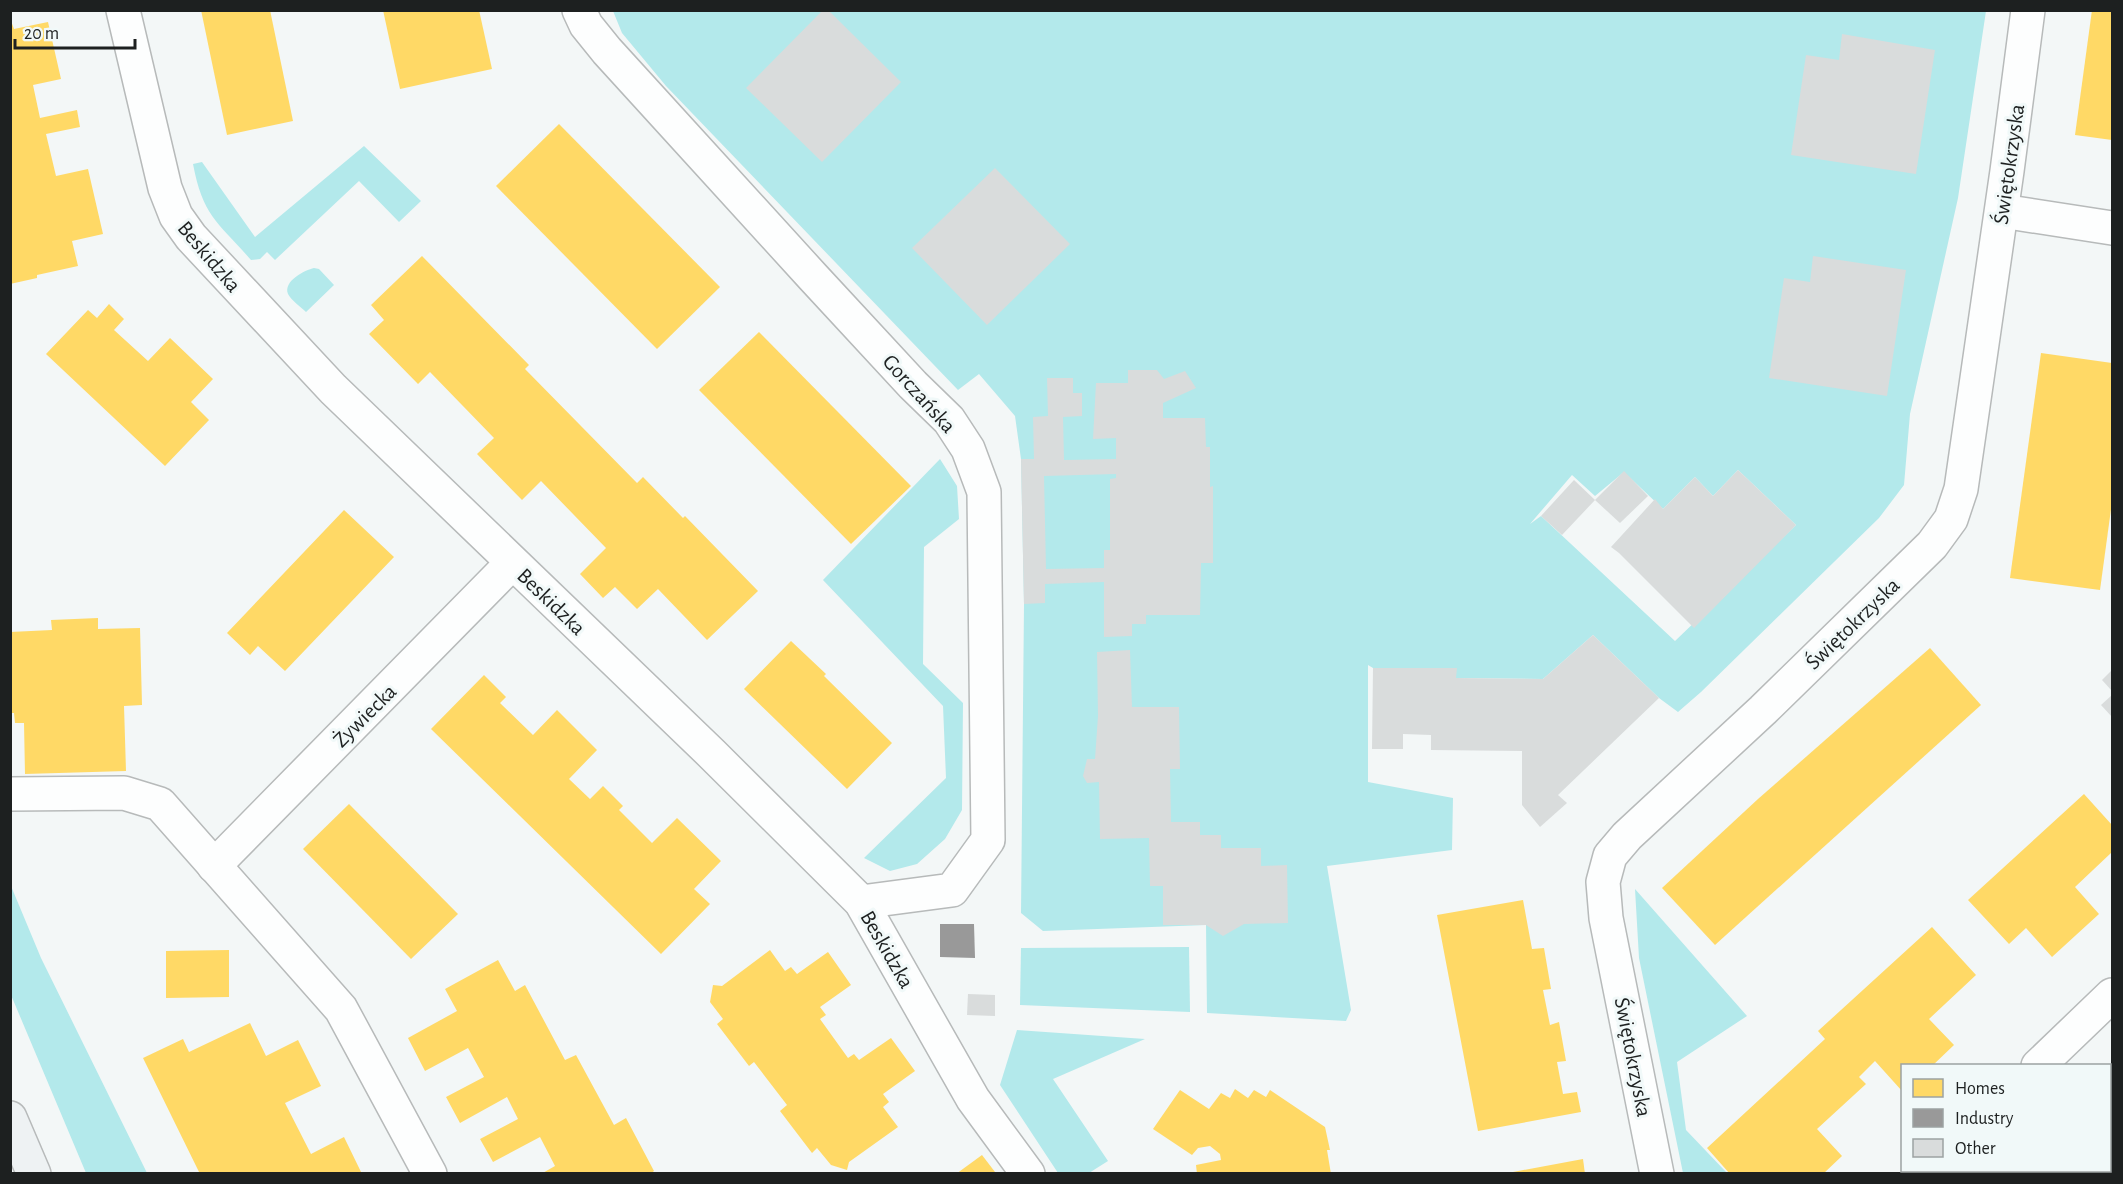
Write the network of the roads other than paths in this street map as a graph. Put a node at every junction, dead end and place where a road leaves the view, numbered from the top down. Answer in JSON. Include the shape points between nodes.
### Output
{"nodes":[{"id":1,"x":123,"y":10,"type":"edge"},
{"id":2,"x":579,"y":10,"type":"edge"},
{"id":3,"x":2028,"y":10,"type":"edge"},
{"id":4,"x":2001,"y":211,"type":"junction"},
{"id":5,"x":2112,"y":228,"type":"edge"},
{"id":6,"x":512,"y":563,"type":"junction"},
{"id":7,"x":10,"y":794,"type":"edge"},
{"id":8,"x":214,"y":866,"type":"junction"},
{"id":9,"x":861,"y":902,"type":"junction"},
{"id":10,"x":2112,"y":995,"type":"edge"},
{"id":11,"x":2039,"y":1064,"type":"edge"},
{"id":12,"x":10,"y":1118,"type":"edge"},
{"id":13,"x":34,"y":1173,"type":"edge"},
{"id":14,"x":430,"y":1173,"type":"edge"},
{"id":15,"x":1028,"y":1173,"type":"edge"},
{"id":16,"x":1657,"y":1173,"type":"edge"}],
"edges":[{"from":1,"to":6,"type":"street","name":"Beskidzka","via":[[165,188],[176,216],[227,278],[333,389]]},
{"from":2,"to":9,"type":"street","name":"Gorczańska","via":[[608,51],[828,294],[949,420],[968,449],[984,492],[988,840],[952,890]]},
{"from":3,"to":4,"type":"street","name":"Świętokrzyska"},
{"from":4,"to":5,"type":"street"},
{"from":4,"to":16,"type":"street","name":"Świętokrzyska","via":[[1961,489],[1951,519],[1932,545],[1610,856],[1603,882],[1606,918]]},
{"from":6,"to":8,"type":"street","name":"Żywiecka"},
{"from":6,"to":9,"type":"street","name":"Beskidzka"},
{"from":7,"to":8,"type":"street","via":[[124,793],[160,804]]},
{"from":8,"to":14,"type":"street","via":[[341,1009]]},
{"from":9,"to":15,"type":"street","name":"Beskidzka","via":[[973,1099]]},
{"from":10,"to":11,"type":"street"},
{"from":12,"to":13,"type":"street"}]}
